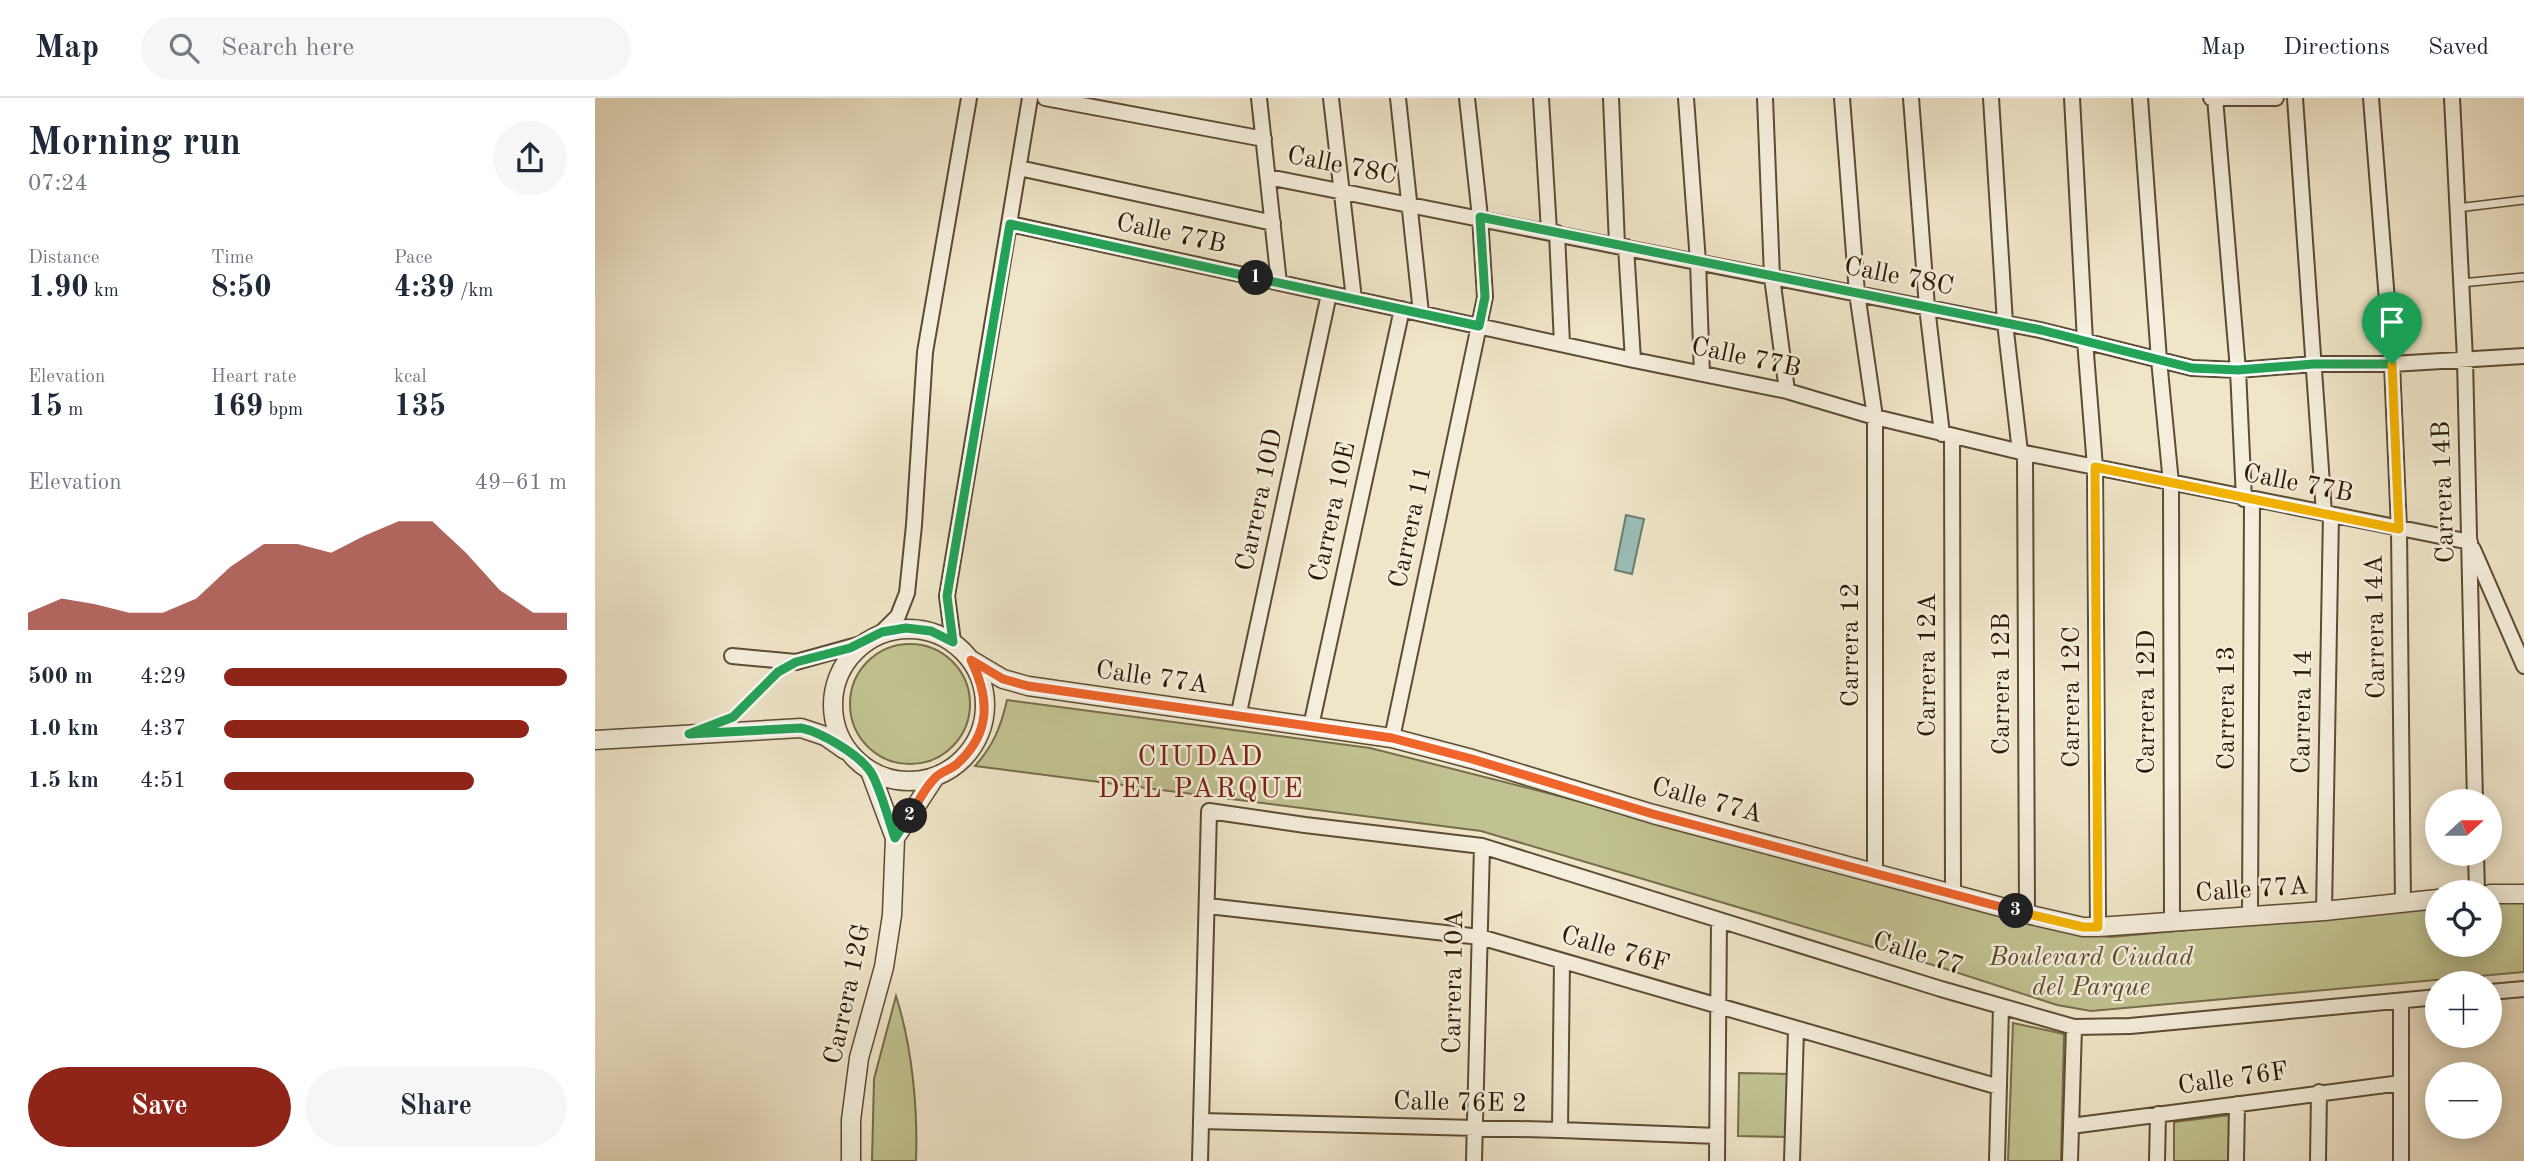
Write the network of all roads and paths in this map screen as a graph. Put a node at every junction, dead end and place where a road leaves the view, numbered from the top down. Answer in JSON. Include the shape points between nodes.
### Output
{"nodes":[{"id":1,"x":969,"y":98,"type":"edge"},
{"id":2,"x":1030,"y":98,"type":"edge"},
{"id":3,"x":1045,"y":98,"type":"edge"},
{"id":4,"x":1259,"y":98,"type":"edge"},
{"id":5,"x":1331,"y":98,"type":"edge"},
{"id":6,"x":1398,"y":98,"type":"edge"},
{"id":7,"x":1467,"y":98,"type":"edge"},
{"id":8,"x":1541,"y":98,"type":"edge"},
{"id":9,"x":1611,"y":98,"type":"edge"},
{"id":10,"x":1686,"y":98,"type":"edge"},
{"id":11,"x":1765,"y":98,"type":"edge"},
{"id":12,"x":1842,"y":98,"type":"edge"},
{"id":13,"x":1911,"y":98,"type":"edge"},
{"id":14,"x":1991,"y":98,"type":"edge"},
{"id":15,"x":2072,"y":98,"type":"edge"},
{"id":16,"x":2140,"y":98,"type":"edge"},
{"id":17,"x":2276,"y":98,"type":"edge"},
{"id":18,"x":2295,"y":98,"type":"edge"},
{"id":19,"x":2371,"y":98,"type":"edge"},
{"id":20,"x":2452,"y":98,"type":"edge"},
{"id":21,"x":2214,"y":99,"type":"edge"},
{"id":22,"x":1264,"y":139,"type":"junction"},
{"id":23,"x":1019,"y":168,"type":"junction"},
{"id":24,"x":1268,"y":177,"type":"junction"},
{"id":25,"x":1341,"y":190,"type":"junction"},
{"id":26,"x":2524,"y":200,"type":"edge"},
{"id":27,"x":1409,"y":204,"type":"junction"},
{"id":28,"x":2456,"y":208,"type":"junction"},
{"id":29,"x":1480,"y":217,"type":"junction"},
{"id":30,"x":1273,"y":223,"type":"junction"},
{"id":31,"x":1010,"y":224,"type":"junction"},
{"id":32,"x":1553,"y":232,"type":"junction"},
{"id":33,"x":1621,"y":246,"type":"junction"},
{"id":34,"x":1697,"y":262,"type":"junction"},
{"id":35,"x":1772,"y":277,"type":"junction"},
{"id":36,"x":2524,"y":277,"type":"edge"},
{"id":37,"x":1279,"y":283,"type":"junction"},
{"id":38,"x":2461,"y":283,"type":"junction"},
{"id":39,"x":1857,"y":293,"type":"junction"},
{"id":40,"x":1329,"y":294,"type":"junction"},
{"id":41,"x":1355,"y":299,"type":"junction"},
{"id":42,"x":1927,"y":307,"type":"junction"},
{"id":43,"x":1402,"y":309,"type":"junction"},
{"id":44,"x":1421,"y":313,"type":"junction"},
{"id":45,"x":2005,"y":323,"type":"junction"},
{"id":46,"x":1479,"y":326,"type":"junction"},
{"id":47,"x":2085,"y":341,"type":"junction"},
{"id":48,"x":1562,"y":344,"type":"junction"},
{"id":49,"x":2524,"y":356,"type":"edge"},
{"id":50,"x":2465,"y":359,"type":"junction"},
{"id":51,"x":1633,"y":360,"type":"junction"},
{"id":52,"x":2159,"y":360,"type":"junction"},
{"id":53,"x":2314,"y":364,"type":"junction"},
{"id":54,"x":2392,"y":364,"type":"junction"},
{"id":55,"x":2238,"y":370,"type":"junction"},
{"id":56,"x":1702,"y":374,"type":"junction"},
{"id":57,"x":1787,"y":391,"type":"junction"},
{"id":58,"x":1875,"y":417,"type":"junction"},
{"id":59,"x":1947,"y":435,"type":"junction"},
{"id":60,"x":2023,"y":453,"type":"junction"},
{"id":61,"x":2095,"y":467,"type":"junction"},
{"id":62,"x":2171,"y":483,"type":"junction"},
{"id":63,"x":2248,"y":499,"type":"junction"},
{"id":64,"x":2327,"y":514,"type":"junction"},
{"id":65,"x":2399,"y":529,"type":"junction"},
{"id":66,"x":2470,"y":542,"type":"junction"},
{"id":67,"x":882,"y":632,"type":"junction"},
{"id":68,"x":953,"y":642,"type":"junction"},
{"id":69,"x":861,"y":644,"type":"junction"},
{"id":70,"x":731,"y":656,"type":"dead end"},
{"id":71,"x":971,"y":660,"type":"junction"},
{"id":72,"x":796,"y":662,"type":"junction"},
{"id":73,"x":2524,"y":666,"type":"edge"},
{"id":74,"x":1238,"y":717,"type":"junction"},
{"id":75,"x":1311,"y":726,"type":"junction"},
{"id":76,"x":689,"y":734,"type":"junction"},
{"id":77,"x":1392,"y":738,"type":"junction"},
{"id":78,"x":595,"y":740,"type":"edge"},
{"id":79,"x":850,"y":754,"type":"junction"},
{"id":80,"x":870,"y":771,"type":"junction"},
{"id":81,"x":935,"y":777,"type":"junction"},
{"id":82,"x":2475,"y":789,"type":"edge"},
{"id":83,"x":895,"y":838,"type":"junction"},
{"id":84,"x":1482,"y":846,"type":"junction"},
{"id":85,"x":1875,"y":873,"type":"junction"},
{"id":86,"x":2502,"y":894,"type":"edge"},
{"id":87,"x":2524,"y":894,"type":"edge"},
{"id":88,"x":1953,"y":895,"type":"junction"},
{"id":89,"x":2425,"y":901,"type":"edge"},
{"id":90,"x":2403,"y":904,"type":"junction"},
{"id":91,"x":1208,"y":906,"type":"junction"},
{"id":92,"x":2324,"y":911,"type":"junction"},
{"id":93,"x":2027,"y":914,"type":"junction"},
{"id":94,"x":2250,"y":916,"type":"junction"},
{"id":95,"x":1719,"y":920,"type":"junction"},
{"id":96,"x":2172,"y":922,"type":"junction"},
{"id":97,"x":2098,"y":927,"type":"junction"},
{"id":98,"x":1480,"y":937,"type":"junction"},
{"id":99,"x":1562,"y":961,"type":"junction"},
{"id":100,"x":2524,"y":989,"type":"edge"},
{"id":101,"x":2502,"y":991,"type":"edge"},
{"id":102,"x":2425,"y":998,"type":"edge"},
{"id":103,"x":2401,"y":1001,"type":"junction"},
{"id":104,"x":1718,"y":1005,"type":"junction"},
{"id":105,"x":2001,"y":1007,"type":"junction"},
{"id":106,"x":2074,"y":1027,"type":"junction"},
{"id":107,"x":1796,"y":1030,"type":"junction"},
{"id":108,"x":2401,"y":1083,"type":"junction"},
{"id":109,"x":1999,"y":1087,"type":"junction"},
{"id":110,"x":2319,"y":1092,"type":"junction"},
{"id":111,"x":2237,"y":1104,"type":"junction"},
{"id":112,"x":2158,"y":1114,"type":"junction"},
{"id":113,"x":1201,"y":1121,"type":"junction"},
{"id":114,"x":2071,"y":1126,"type":"junction"},
{"id":115,"x":1475,"y":1128,"type":"junction"},
{"id":116,"x":1560,"y":1130,"type":"junction"},
{"id":117,"x":1717,"y":1136,"type":"junction"},
{"id":118,"x":851,"y":1161,"type":"edge"},
{"id":119,"x":1200,"y":1161,"type":"edge"},
{"id":120,"x":1474,"y":1161,"type":"edge"},
{"id":121,"x":1717,"y":1161,"type":"edge"},
{"id":122,"x":1792,"y":1161,"type":"edge"},
{"id":123,"x":1997,"y":1161,"type":"edge"},
{"id":124,"x":2070,"y":1161,"type":"edge"},
{"id":125,"x":2157,"y":1161,"type":"edge"},
{"id":126,"x":2236,"y":1161,"type":"edge"},
{"id":127,"x":2318,"y":1161,"type":"edge"},
{"id":128,"x":2402,"y":1161,"type":"edge"}],
"edges":[{"from":1,"to":67,"type":"street","via":[[925,352],[907,593],[898,616]]},
{"from":2,"to":23,"type":"street"},
{"from":3,"to":22,"type":"street"},
{"from":4,"to":22,"type":"street"},
{"from":5,"to":25,"type":"street"},
{"from":6,"to":27,"type":"street"},
{"from":7,"to":29,"type":"street","name":"Carrera 11"},
{"from":8,"to":32,"type":"street"},
{"from":9,"to":33,"type":"street"},
{"from":10,"to":34,"type":"street"},
{"from":11,"to":35,"type":"street"},
{"from":12,"to":39,"type":"street","name":"Carrera 12"},
{"from":13,"to":42,"type":"street","name":"Carrera 12A"},
{"from":14,"to":45,"type":"street","name":"Carrera 12B"},
{"from":15,"to":47,"type":"street","name":"Carrera 12C"},
{"from":16,"to":52,"type":"street","name":"Carrera 12D"},
{"from":17,"to":21,"type":"street"},
{"from":18,"to":53,"type":"street","name":"Carrera 14"},
{"from":19,"to":54,"type":"street","name":"Carrera 14A"},
{"from":20,"to":28,"type":"street","name":"Carrera 14B"},
{"from":21,"to":55,"type":"street","name":"Carrera 13"},
{"from":22,"to":24,"type":"street"},
{"from":23,"to":30,"type":"street"},
{"from":23,"to":31,"type":"street"},
{"from":24,"to":25,"type":"street","name":"Calle 78C"},
{"from":24,"to":30,"type":"street"},
{"from":25,"to":27,"type":"street","name":"Calle 78C"},
{"from":25,"to":41,"type":"street"},
{"from":26,"to":28,"type":"lane"},
{"from":27,"to":29,"type":"street","name":"Calle 78C"},
{"from":27,"to":44,"type":"street"},
{"from":28,"to":38,"type":"street","name":"Carrera 14B"},
{"from":29,"to":32,"type":"street","name":"Calle 78C"},
{"from":29,"to":46,"type":"street","name":"Carrera 11","via":[[1485,297]]},
{"from":30,"to":37,"type":"street"},
{"from":31,"to":37,"type":"street","name":"Calle 77B"},
{"from":31,"to":68,"type":"street","via":[[947,596]]},
{"from":32,"to":33,"type":"street","name":"Calle 78C"},
{"from":32,"to":48,"type":"street"},
{"from":33,"to":34,"type":"street","name":"Calle 78C"},
{"from":33,"to":51,"type":"street"},
{"from":34,"to":35,"type":"street","name":"Calle 78C"},
{"from":34,"to":56,"type":"street"},
{"from":35,"to":39,"type":"street","name":"Calle 78C"},
{"from":35,"to":57,"type":"street"},
{"from":36,"to":38,"type":"lane"},
{"from":37,"to":40,"type":"street","name":"Calle 77B"},
{"from":38,"to":50,"type":"street","name":"Carrera 14B"},
{"from":39,"to":42,"type":"street","name":"Calle 78C"},
{"from":39,"to":58,"type":"street","name":"Carrera 12"},
{"from":40,"to":41,"type":"street","name":"Calle 77B"},
{"from":40,"to":74,"type":"street","name":"Carrera 10D"},
{"from":41,"to":43,"type":"street","name":"Calle 77B"},
{"from":42,"to":45,"type":"street","name":"Calle 78C"},
{"from":42,"to":59,"type":"street","name":"Carrera 12A"},
{"from":43,"to":44,"type":"street","name":"Calle 77B"},
{"from":43,"to":75,"type":"street","name":"Carrera 10E"},
{"from":44,"to":46,"type":"street","name":"Calle 77B"},
{"from":45,"to":47,"type":"street","name":"Calle 78C"},
{"from":45,"to":60,"type":"street","name":"Carrera 12B"},
{"from":46,"to":48,"type":"street","name":"Calle 77B"},
{"from":46,"to":77,"type":"street","name":"Carrera 11"},
{"from":47,"to":52,"type":"street","name":"Calle 78C"},
{"from":47,"to":61,"type":"street","name":"Carrera 12C"},
{"from":48,"to":51,"type":"street","name":"Calle 77B"},
{"from":49,"to":50,"type":"street","name":"Calle 78C"},
{"from":50,"to":54,"type":"street","name":"Calle 78C"},
{"from":50,"to":66,"type":"street","name":"Carrera 14B"},
{"from":51,"to":56,"type":"street","name":"Calle 77B"},
{"from":52,"to":55,"type":"street","name":"Calle 78C","via":[[2192,368]]},
{"from":52,"to":62,"type":"street","name":"Carrera 12D"},
{"from":53,"to":54,"type":"street","name":"Calle 78C"},
{"from":53,"to":55,"type":"street","name":"Calle 78C"},
{"from":53,"to":64,"type":"street","name":"Carrera 14"},
{"from":54,"to":65,"type":"street","name":"Carrera 14A"},
{"from":55,"to":63,"type":"street","name":"Carrera 13"},
{"from":56,"to":57,"type":"street","name":"Calle 77B"},
{"from":57,"to":58,"type":"street","name":"Calle 77B"},
{"from":58,"to":59,"type":"street","name":"Calle 77B"},
{"from":58,"to":85,"type":"street","name":"Carrera 12"},
{"from":59,"to":60,"type":"street","name":"Calle 77B"},
{"from":59,"to":88,"type":"street","name":"Carrera 12A"},
{"from":60,"to":61,"type":"street","name":"Calle 77B"},
{"from":60,"to":93,"type":"street","name":"Carrera 12B"},
{"from":61,"to":62,"type":"street","name":"Calle 77B"},
{"from":61,"to":97,"type":"street","name":"Carrera 12C"},
{"from":62,"to":63,"type":"street","name":"Calle 77B"},
{"from":62,"to":96,"type":"street","name":"Carrera 12D"},
{"from":63,"to":64,"type":"street","name":"Calle 77B"},
{"from":63,"to":94,"type":"street","name":"Carrera 13"},
{"from":64,"to":65,"type":"street","name":"Calle 77B"},
{"from":64,"to":92,"type":"street","name":"Carrera 14"},
{"from":65,"to":66,"type":"street","name":"Calle 77B"},
{"from":65,"to":90,"type":"street","name":"Carrera 14A"},
{"from":66,"to":73,"type":"street"},
{"from":66,"to":82,"type":"street","name":"Carrera 14B"},
{"from":67,"to":68,"type":"street","via":[[906,628],[931,631]]},
{"from":67,"to":69,"type":"street"},
{"from":68,"to":71,"type":"street"},
{"from":69,"to":72,"type":"street"},
{"from":69,"to":79,"type":"street","via":[[845,662],[835,685],[832,709]]},
{"from":70,"to":72,"type":"street"},
{"from":71,"to":74,"type":"street","name":"Calle 77A","via":[[1003,679],[1028,686]]},
{"from":71,"to":81,"type":"street","via":[[985,704],[982,728],[955,766]]},
{"from":72,"to":76,"type":"lane","via":[[778,672],[733,717]]},
{"from":74,"to":75,"type":"street","name":"Calle 77A"},
{"from":75,"to":77,"type":"street","name":"Calle 77A"},
{"from":76,"to":78,"type":"street"},
{"from":76,"to":79,"type":"street","via":[[801,728],[825,736]]},
{"from":77,"to":85,"type":"street","name":"Calle 77A"},
{"from":79,"to":80,"type":"street"},
{"from":80,"to":81,"type":"street","via":[[891,779]]},
{"from":80,"to":83,"type":"street","name":"Carrera 12G"},
{"from":81,"to":83,"type":"street"},
{"from":83,"to":118,"type":"street","name":"Carrera 12G","via":[[892,915],[884,967],[859,1058]]},
{"from":84,"to":91,"type":"street","name":"Calle 77","via":[[1209,811]]},
{"from":84,"to":95,"type":"street","name":"Calle 77"},
{"from":84,"to":98,"type":"street","name":"Carrera 10A"},
{"from":85,"to":88,"type":"street","name":"Calle 77A"},
{"from":86,"to":87,"type":"street"},
{"from":88,"to":93,"type":"street","name":"Calle 77A"},
{"from":89,"to":90,"type":"street","name":"Calle 77A"},
{"from":90,"to":92,"type":"street","name":"Calle 77A"},
{"from":91,"to":98,"type":"street","name":"Calle 76F"},
{"from":91,"to":113,"type":"street"},
{"from":92,"to":94,"type":"street","name":"Calle 77A"},
{"from":93,"to":97,"type":"street","name":"Calle 77A"},
{"from":94,"to":96,"type":"street","name":"Calle 77A"},
{"from":95,"to":104,"type":"street"},
{"from":95,"to":105,"type":"street","name":"Calle 77"},
{"from":96,"to":97,"type":"street","name":"Calle 77A"},
{"from":98,"to":99,"type":"street","name":"Calle 76F"},
{"from":98,"to":115,"type":"street","name":"Carrera 10A"},
{"from":99,"to":104,"type":"street","name":"Calle 76F"},
{"from":99,"to":116,"type":"street"},
{"from":100,"to":101,"type":"street"},
{"from":102,"to":103,"type":"street","name":"Calle 77"},
{"from":103,"to":106,"type":"street","name":"Calle 77"},
{"from":103,"to":108,"type":"street"},
{"from":104,"to":107,"type":"street","name":"Calle 76F"},
{"from":104,"to":117,"type":"street"},
{"from":105,"to":106,"type":"street","name":"Calle 77"},
{"from":105,"to":109,"type":"street"},
{"from":106,"to":114,"type":"street"},
{"from":107,"to":109,"type":"street","name":"Calle 76F"},
{"from":107,"to":122,"type":"street"},
{"from":108,"to":110,"type":"street","name":"Calle 76F"},
{"from":108,"to":128,"type":"street"},
{"from":109,"to":123,"type":"street"},
{"from":110,"to":111,"type":"street","name":"Calle 76F"},
{"from":110,"to":127,"type":"street"},
{"from":111,"to":112,"type":"street","name":"Calle 76F"},
{"from":111,"to":126,"type":"street"},
{"from":112,"to":114,"type":"street","name":"Calle 76F"},
{"from":112,"to":125,"type":"street"},
{"from":113,"to":115,"type":"street","name":"Calle 76E 2"},
{"from":113,"to":119,"type":"street"},
{"from":114,"to":124,"type":"street"},
{"from":115,"to":116,"type":"street","name":"Calle 76E 2"},
{"from":115,"to":120,"type":"street","name":"Carrera 10A"},
{"from":116,"to":117,"type":"street","name":"Calle 76E 2"},
{"from":117,"to":121,"type":"street"}]}
